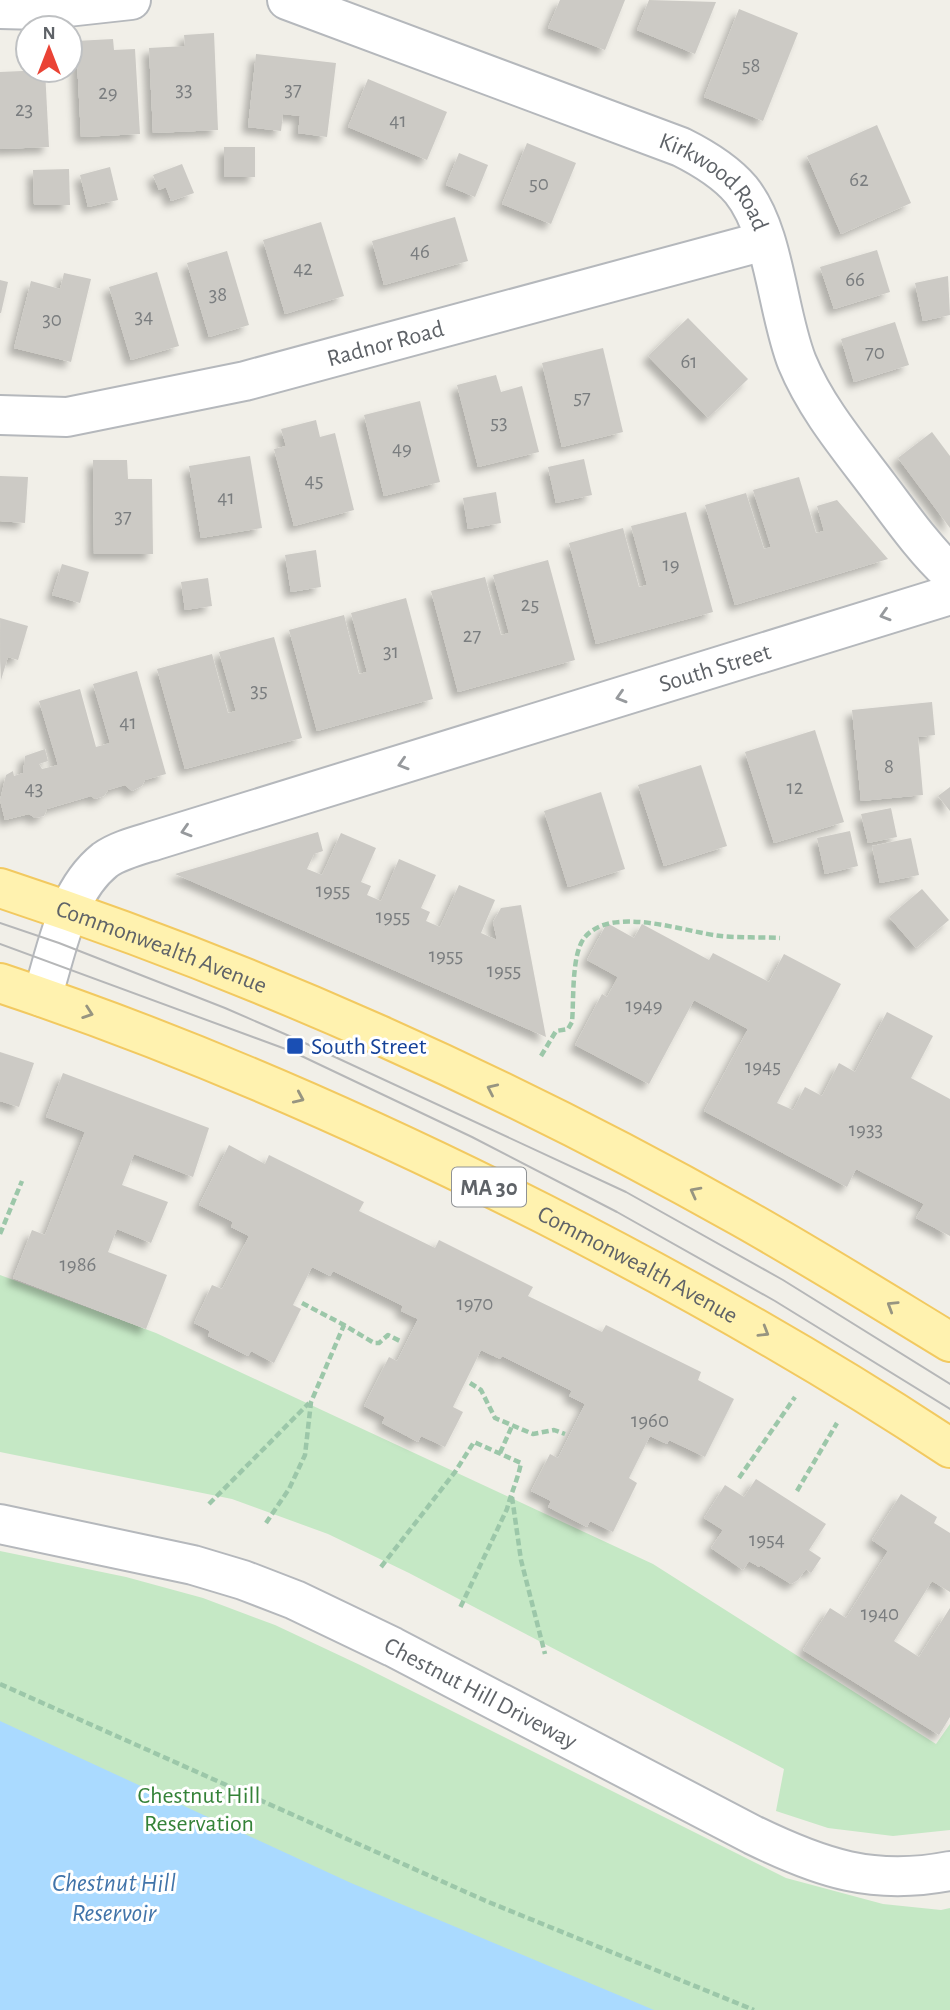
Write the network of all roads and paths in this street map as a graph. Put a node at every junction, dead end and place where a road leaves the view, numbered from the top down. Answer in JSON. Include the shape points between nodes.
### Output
{"nodes":[{"id":1,"x":131,"y":0,"type":"edge"},
{"id":2,"x":287,"y":0,"type":"edge"},
{"id":3,"x":0,"y":9,"type":"edge"},
{"id":4,"x":764,"y":241,"type":"junction"},
{"id":5,"x":0,"y":415,"type":"edge"},
{"id":6,"x":950,"y":573,"type":"edge"},
{"id":7,"x":950,"y":596,"type":"edge"},
{"id":8,"x":0,"y":888,"type":"edge"},
{"id":9,"x":69,"y":911,"type":"junction"},
{"id":10,"x":780,"y":938,"type":"dead end"},
{"id":11,"x":0,"y":983,"type":"edge"},
{"id":12,"x":43,"y":997,"type":"junction"},
{"id":13,"x":541,"y":1056,"type":"dead end"},
{"id":14,"x":22,"y":1181,"type":"dead end"},
{"id":15,"x":0,"y":1234,"type":"edge"},
{"id":16,"x":302,"y":1303,"type":"dead end"},
{"id":17,"x":344,"y":1325,"type":"junction"},
{"id":18,"x":402,"y":1342,"type":"dead end"},
{"id":19,"x":950,"y":1342,"type":"edge"},
{"id":20,"x":470,"y":1383,"type":"dead end"},
{"id":21,"x":795,"y":1398,"type":"dead end"},
{"id":22,"x":310,"y":1402,"type":"junction"},
{"id":23,"x":837,"y":1423,"type":"dead end"},
{"id":24,"x":512,"y":1426,"type":"junction"},
{"id":25,"x":565,"y":1434,"type":"dead end"},
{"id":26,"x":950,"y":1448,"type":"edge"},
{"id":27,"x":500,"y":1453,"type":"junction"},
{"id":28,"x":738,"y":1478,"type":"dead end"},
{"id":29,"x":796,"y":1492,"type":"dead end"},
{"id":30,"x":512,"y":1493,"type":"junction"},
{"id":31,"x":209,"y":1504,"type":"dead end"},
{"id":32,"x":266,"y":1523,"type":"dead end"},
{"id":33,"x":0,"y":1524,"type":"edge"},
{"id":34,"x":381,"y":1567,"type":"dead end"},
{"id":35,"x":460,"y":1608,"type":"dead end"},
{"id":36,"x":545,"y":1654,"type":"dead end"},
{"id":37,"x":0,"y":1684,"type":"edge"},
{"id":38,"x":950,"y":1871,"type":"edge"},
{"id":39,"x":754,"y":2010,"type":"edge"}],
"edges":[{"from":1,"to":3,"type":"street","via":[[40,10]]},
{"from":2,"to":4,"type":"street","name":"Kirkwood Road","via":[[704,158],[741,191]]},
{"from":4,"to":5,"type":"street","name":"Radnor Road","via":[[245,380],[67,417]]},
{"from":4,"to":6,"type":"street","name":"Kirkwood Road","via":[[785,327],[810,390],[912,531]]},
{"from":7,"to":9,"type":"street","name":"South Street","one_way":true,"via":[[127,850],[107,859],[88,878]]},
{"from":8,"to":9,"type":"main road","name":"Commonwealth Avenue"},
{"from":9,"to":12,"type":"street","name":"South Street"},
{"from":19,"to":9,"type":"main road","name":"Commonwealth Avenue","one_way":true,"via":[[741,1217],[625,1154],[385,1038]]},
{"from":10,"to":13,"type":"path","via":[[722,936],[638,922],[598,927],[584,938],[577,952],[572,1022],[568,1029],[556,1031]]},
{"from":11,"to":12,"type":"main road","name":"Commonwealth Avenue","number":"MA 30"},
{"from":12,"to":26,"type":"main road","name":"Commonwealth Avenue","number":"MA 30","one_way":true,"via":[[251,1077],[490,1187],[725,1309]]},
{"from":14,"to":15,"type":"path"},
{"from":16,"to":17,"type":"path"},
{"from":17,"to":18,"type":"path","via":[[374,1343],[388,1335]]},
{"from":17,"to":22,"type":"path"},
{"from":20,"to":24,"type":"path","via":[[481,1390],[495,1418]]},
{"from":21,"to":28,"type":"path"},
{"from":22,"to":31,"type":"path"},
{"from":22,"to":32,"type":"path","via":[[305,1455]]},
{"from":23,"to":29,"type":"path"},
{"from":24,"to":25,"type":"path","via":[[533,1434],[554,1430]]},
{"from":24,"to":27,"type":"path"},
{"from":27,"to":30,"type":"path","via":[[521,1463]]},
{"from":27,"to":34,"type":"path","via":[[474,1441]]},
{"from":30,"to":35,"type":"path"},
{"from":30,"to":36,"type":"path","via":[[521,1560]]},
{"from":33,"to":38,"type":"street","name":"Chestnut Hill Driveway","via":[[193,1565],[295,1600],[753,1835],[831,1869],[898,1876]]},
{"from":37,"to":39,"type":"path","via":[[486,1901]]}]}
